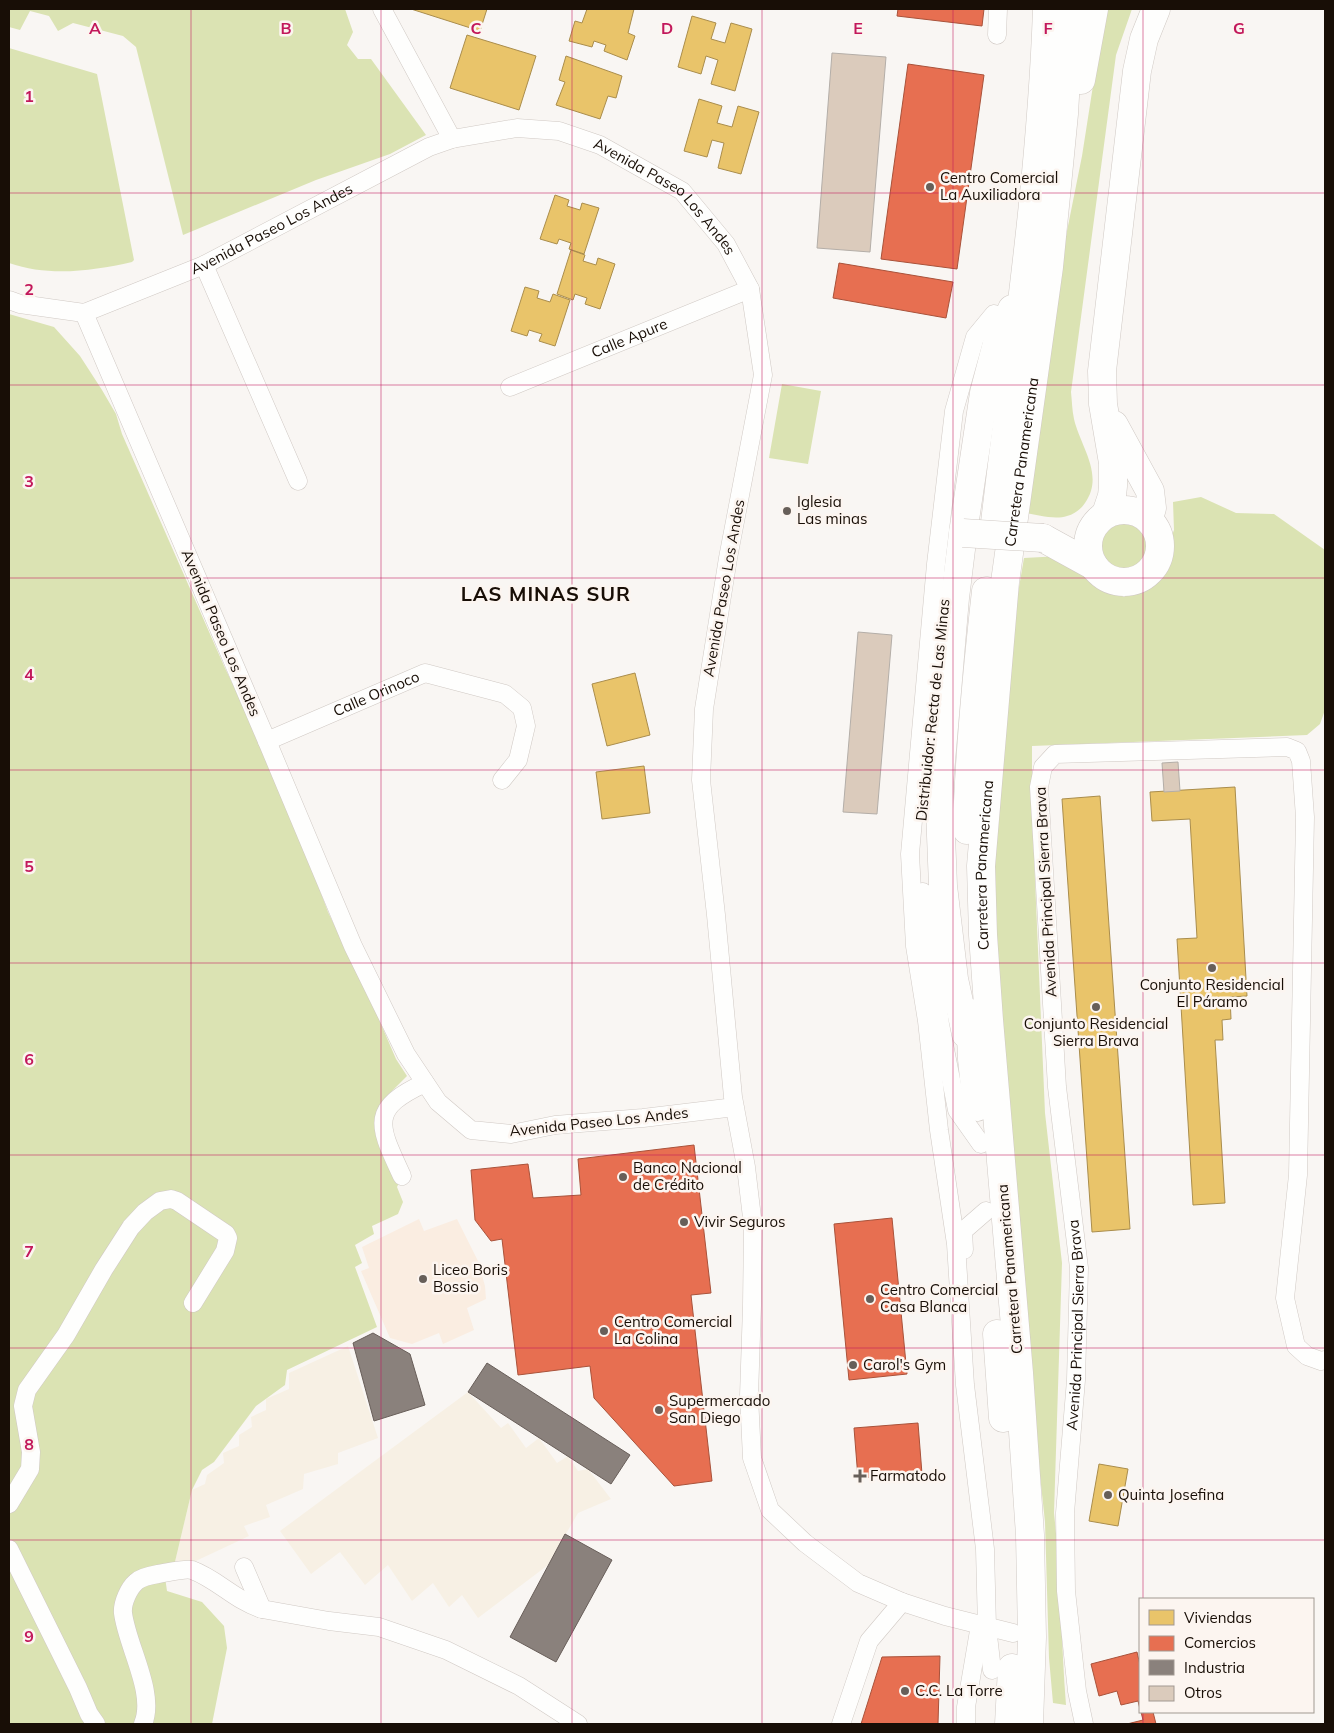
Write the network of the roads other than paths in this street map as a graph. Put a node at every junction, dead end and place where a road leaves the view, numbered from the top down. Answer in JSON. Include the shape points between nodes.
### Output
{"nodes":[{"id":1,"x":382,"y":9,"type":"edge"},
{"id":2,"x":998,"y":9,"type":"edge"},
{"id":3,"x":1047,"y":9,"type":"edge"},
{"id":4,"x":1070,"y":9,"type":"edge"},
{"id":5,"x":1094,"y":9,"type":"edge"},
{"id":6,"x":1156,"y":9,"type":"edge"},
{"id":7,"x":997,"y":36,"type":"dead end"},
{"id":8,"x":452,"y":139,"type":"junction"},
{"id":9,"x":204,"y":265,"type":"junction"},
{"id":10,"x":1049,"y":267,"type":"junction"},
{"id":11,"x":1023,"y":282,"type":"junction"},
{"id":12,"x":750,"y":289,"type":"junction"},
{"id":13,"x":9,"y":300,"type":"edge"},
{"id":14,"x":84,"y":313,"type":"junction"},
{"id":15,"x":994,"y":314,"type":"junction"},
{"id":16,"x":510,"y":387,"type":"dead end"},
{"id":17,"x":1103,"y":404,"type":"junction"},
{"id":18,"x":298,"y":481,"type":"dead end"},
{"id":19,"x":1101,"y":518,"type":"junction"},
{"id":20,"x":1149,"y":518,"type":"junction"},
{"id":21,"x":963,"y":533,"type":"junction"},
{"id":22,"x":1043,"y":538,"type":"junction"},
{"id":23,"x":1094,"y":566,"type":"junction"},
{"id":24,"x":267,"y":741,"type":"junction"},
{"id":25,"x":502,"y":780,"type":"dead end"},
{"id":26,"x":972,"y":1059,"type":"junction"},
{"id":27,"x":425,"y":1082,"type":"junction"},
{"id":28,"x":734,"y":1102,"type":"junction"},
{"id":29,"x":981,"y":1144,"type":"junction"},
{"id":30,"x":402,"y":1176,"type":"dead end"},
{"id":31,"x":193,"y":1303,"type":"dead end"},
{"id":32,"x":1325,"y":1360,"type":"edge"},
{"id":33,"x":9,"y":1504,"type":"edge"},
{"id":34,"x":9,"y":1549,"type":"edge"},
{"id":35,"x":244,"y":1567,"type":"dead end"},
{"id":36,"x":902,"y":1602,"type":"junction"},
{"id":37,"x":262,"y":1609,"type":"junction"},
{"id":38,"x":994,"y":1628,"type":"junction"},
{"id":39,"x":992,"y":1670,"type":"dead end"},
{"id":40,"x":1029,"y":1721,"type":"edge"},
{"id":41,"x":96,"y":1724,"type":"edge"},
{"id":42,"x":142,"y":1724,"type":"edge"},
{"id":43,"x":578,"y":1724,"type":"edge"},
{"id":44,"x":841,"y":1724,"type":"edge"},
{"id":45,"x":966,"y":1724,"type":"edge"},
{"id":46,"x":1084,"y":1724,"type":"edge"}],
"edges":[{"from":1,"to":8,"type":"street"},
{"from":2,"to":7,"type":"street"},
{"from":3,"to":11,"type":"main road","name":"Carretera Panamericana","via":[[1044,74]]},
{"from":4,"to":10,"type":"main road","name":"Carretera Panamericana","via":[[1064,114]]},
{"from":5,"to":10,"type":"main road"},
{"from":6,"to":17,"type":"main road","via":[[1144,39],[1137,71],[1102,371]]},
{"from":8,"to":9,"type":"street","name":"Avenida Paseo Los Andes","via":[[429,147]]},
{"from":8,"to":12,"type":"street","name":"Avenida Paseo Los Andes","via":[[517,128],[559,131],[600,144],[682,191],[726,244]]},
{"from":9,"to":14,"type":"street","name":"Avenida Paseo Los Andes"},
{"from":9,"to":18,"type":"street"},
{"from":10,"to":40,"type":"main road","name":"Carretera Panamericana","via":[[1005,582],[981,866],[988,1020],[1030,1535],[1032,1637]]},
{"from":11,"to":15,"type":"street","name":"Distribuidor: Recta de Las Minas"},
{"from":11,"to":21,"type":"main road","via":[[997,342],[984,392]]},
{"from":11,"to":26,"type":"main road","name":"Carretera Panamericana","via":[[968,765],[966,878]]},
{"from":12,"to":16,"type":"street","name":"Calle Apure"},
{"from":12,"to":28,"type":"street","name":"Avenida Paseo Los Andes","via":[[763,375],[728,558],[704,709],[701,780]]},
{"from":13,"to":14,"type":"street"},
{"from":14,"to":24,"type":"street","name":"Avenida Paseo Los Andes"},
{"from":15,"to":29,"type":"street","name":"Distribuidor: Recta de Las Minas","via":[[970,382],[961,433],[921,833],[924,907],[940,1024],[957,1110]]},
{"from":15,"to":38,"type":"street","via":[[975,337],[954,411],[936,564],[910,854],[914,946],[927,1020],[956,1244],[965,1385]]},
{"from":17,"to":19,"type":"main road","via":[[1114,486]]},
{"from":17,"to":20,"type":"main road","via":[[1150,491],[1152,508]]},
{"from":19,"to":20,"type":"main road","via":[[1116,510],[1128,509]]},
{"from":19,"to":22,"type":"main road"},
{"from":19,"to":23,"type":"main road","via":[[1090,533],[1088,544]]},
{"from":20,"to":23,"type":"main road","via":[[1156,526],[1161,548],[1152,569],[1144,576],[1134,581],[1111,580]]},
{"from":21,"to":22,"type":"main road","bridge":true},
{"from":21,"to":26,"type":"main road","via":[[940,785],[943,886],[954,979]]},
{"from":22,"to":23,"type":"main road"},
{"from":24,"to":25,"type":"street","name":"Calle Orinoco","via":[[425,673],[505,694],[522,708],[526,726],[518,760]]},
{"from":24,"to":27,"type":"street","name":"Avenida Paseo Los Andes","via":[[353,946],[406,1054]]},
{"from":26,"to":29,"type":"main road","name":"Carretera Panamericana"},
{"from":27,"to":28,"type":"street","name":"Avenida Paseo Los Andes","via":[[438,1102],[471,1130],[511,1134],[555,1125],[643,1118]]},
{"from":27,"to":30,"type":"street","via":[[404,1092],[385,1110],[383,1127]]},
{"from":28,"to":36,"type":"street","via":[[753,1226],[749,1396],[752,1458],[770,1510],[805,1543],[858,1583]]},
{"from":29,"to":38,"type":"main road","name":"Carretera Panamericana","via":[[1011,1528]]},
{"from":31,"to":33,"type":"street","via":[[225,1251],[228,1238],[177,1201],[160,1201],[131,1227],[66,1335],[27,1390],[23,1406],[31,1452],[30,1470]]},
{"from":32,"to":46,"type":"street","name":"Avenida Principal Sierra Brava","via":[[1307,1356],[1296,1346],[1286,1298],[1298,1175],[1304,817],[1301,761],[1297,751],[1287,747],[1056,754],[1043,767],[1039,786],[1056,1087],[1079,1268],[1076,1380],[1065,1513],[1066,1591],[1077,1692]]},
{"from":34,"to":41,"type":"street"},
{"from":35,"to":37,"type":"street"},
{"from":36,"to":38,"type":"street"},
{"from":36,"to":44,"type":"street","via":[[869,1642]]},
{"from":37,"to":42,"type":"street","via":[[249,1605],[190,1570],[154,1574],[137,1580],[123,1611],[146,1700],[146,1717]]},
{"from":37,"to":43,"type":"street","via":[[379,1627],[446,1650],[519,1686]]},
{"from":38,"to":39,"type":"street"},
{"from":38,"to":40,"type":"main road","name":"Carretera Panamericana"},
{"from":38,"to":45,"type":"street","via":[[966,1707]]}]}
